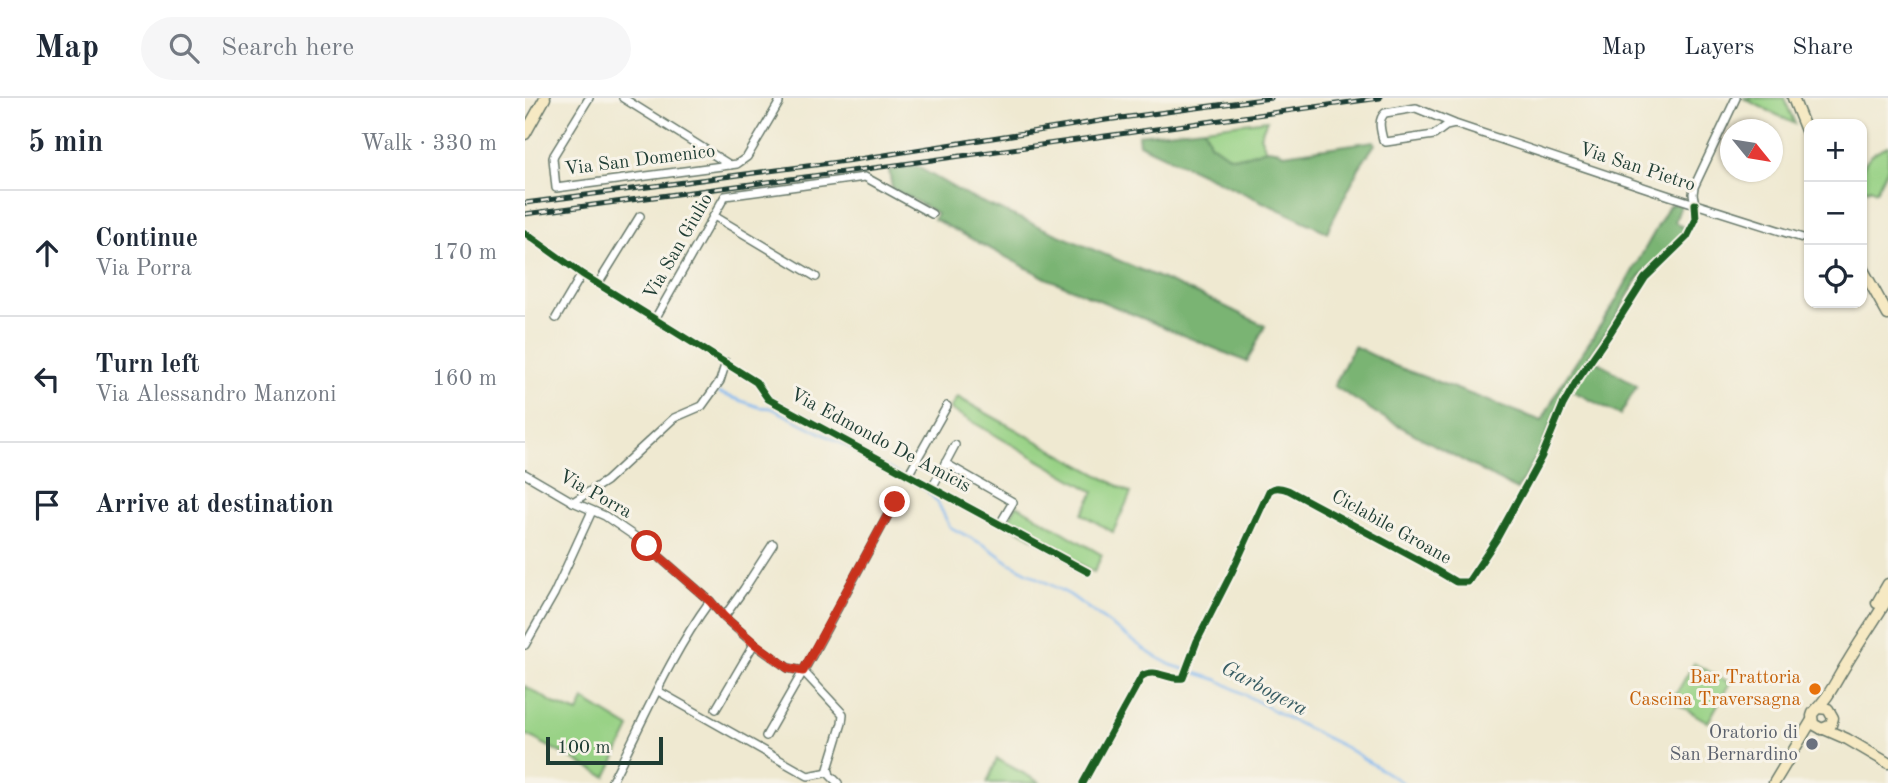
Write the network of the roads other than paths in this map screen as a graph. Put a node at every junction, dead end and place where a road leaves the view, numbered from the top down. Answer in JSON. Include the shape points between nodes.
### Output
{"nodes":[{"id":1,"x":545,"y":98,"type":"edge"},
{"id":2,"x":589,"y":98,"type":"edge"},
{"id":3,"x":623,"y":98,"type":"edge"},
{"id":4,"x":1736,"y":98,"type":"edge"},
{"id":5,"x":1793,"y":98,"type":"edge"},
{"id":6,"x":779,"y":101,"type":"edge"},
{"id":7,"x":1455,"y":124,"type":"junction"},
{"id":8,"x":1804,"y":126,"type":"edge"},
{"id":9,"x":525,"y":134,"type":"edge"},
{"id":10,"x":730,"y":166,"type":"junction"},
{"id":11,"x":1695,"y":204,"type":"junction"},
{"id":12,"x":932,"y":214,"type":"dead end"},
{"id":13,"x":640,"y":216,"type":"dead end"},
{"id":14,"x":714,"y":216,"type":"junction"},
{"id":15,"x":525,"y":233,"type":"edge"},
{"id":16,"x":1804,"y":238,"type":"edge"},
{"id":17,"x":582,"y":274,"type":"junction"},
{"id":18,"x":816,"y":277,"type":"dead end"},
{"id":19,"x":1867,"y":279,"type":"edge"},
{"id":20,"x":598,"y":284,"type":"junction"},
{"id":21,"x":1888,"y":315,"type":"edge"},
{"id":22,"x":556,"y":318,"type":"dead end"},
{"id":23,"x":655,"y":319,"type":"junction"},
{"id":24,"x":726,"y":362,"type":"junction"},
{"id":25,"x":947,"y":406,"type":"dead end"},
{"id":26,"x":955,"y":445,"type":"dead end"},
{"id":27,"x":945,"y":463,"type":"junction"},
{"id":28,"x":525,"y":474,"type":"edge"},
{"id":29,"x":908,"y":475,"type":"junction"},
{"id":30,"x":932,"y":488,"type":"junction"},
{"id":31,"x":573,"y":502,"type":"junction"},
{"id":32,"x":895,"y":502,"type":"dead end"},
{"id":33,"x":592,"y":511,"type":"junction"},
{"id":34,"x":1000,"y":524,"type":"junction"},
{"id":35,"x":773,"y":544,"type":"dead end"},
{"id":36,"x":1088,"y":572,"type":"dead end"},
{"id":37,"x":1888,"y":584,"type":"edge"},
{"id":38,"x":1888,"y":598,"type":"edge"},
{"id":39,"x":710,"y":601,"type":"junction"},
{"id":40,"x":724,"y":617,"type":"junction"},
{"id":41,"x":754,"y":643,"type":"junction"},
{"id":42,"x":525,"y":645,"type":"edge"},
{"id":43,"x":1847,"y":662,"type":"junction"},
{"id":44,"x":803,"y":671,"type":"junction"},
{"id":45,"x":1834,"y":688,"type":"junction"},
{"id":46,"x":658,"y":691,"type":"junction"},
{"id":47,"x":1818,"y":708,"type":"junction"},
{"id":48,"x":716,"y":709,"type":"dead end"},
{"id":49,"x":1833,"y":716,"type":"junction"},
{"id":50,"x":1812,"y":720,"type":"junction"},
{"id":51,"x":1823,"y":729,"type":"junction"},
{"id":52,"x":766,"y":736,"type":"dead end"},
{"id":53,"x":1847,"y":739,"type":"junction"},
{"id":54,"x":1801,"y":740,"type":"junction"},
{"id":55,"x":1888,"y":763,"type":"edge"},
{"id":56,"x":828,"y":772,"type":"junction"},
{"id":57,"x":611,"y":783,"type":"edge"},
{"id":58,"x":838,"y":783,"type":"edge"},
{"id":59,"x":1774,"y":783,"type":"edge"}],
"edges":[{"from":1,"to":9,"type":"street"},
{"from":2,"to":10,"type":"street","name":"Via San Domenico","via":[[554,155],[556,188]]},
{"from":3,"to":10,"type":"street"},
{"from":4,"to":11,"type":"street","via":[[1694,187]]},
{"from":5,"to":8,"type":"street"},
{"from":6,"to":10,"type":"street","name":"Via San Domenico","via":[[747,157]]},
{"from":7,"to":7,"type":"street","name":"Via San Pietro","via":[[1416,108],[1385,113],[1380,122],[1386,142],[1434,135]]},
{"from":7,"to":11,"type":"street","name":"Via San Pietro"},
{"from":11,"to":16,"type":"street","name":"Via San Pietro"},
{"from":12,"to":14,"type":"street","name":"Via San Giulio","via":[[865,177],[725,196]]},
{"from":13,"to":20,"type":"street"},
{"from":14,"to":18,"type":"street"},
{"from":14,"to":23,"type":"street","name":"Via San Giulio"},
{"from":15,"to":17,"type":"street","name":"Via Edmondo De Amicis"},
{"from":17,"to":20,"type":"street","name":"Via Edmondo De Amicis"},
{"from":17,"to":22,"type":"street"},
{"from":19,"to":21,"type":"street"},
{"from":20,"to":23,"type":"street","name":"Via Edmondo De Amicis"},
{"from":23,"to":24,"type":"street","name":"Via Edmondo De Amicis"},
{"from":24,"to":29,"type":"street","name":"Via Edmondo De Amicis","via":[[755,382],[768,399]]},
{"from":24,"to":31,"type":"street","via":[[720,381],[702,406],[674,418],[614,474]]},
{"from":25,"to":29,"type":"street"},
{"from":26,"to":27,"type":"street"},
{"from":27,"to":30,"type":"street"},
{"from":27,"to":34,"type":"street","via":[[1013,502]]},
{"from":28,"to":31,"type":"street","name":"Via Porra"},
{"from":29,"to":30,"type":"street","name":"Via Edmondo De Amicis"},
{"from":30,"to":34,"type":"street","name":"Via Edmondo De Amicis"},
{"from":31,"to":33,"type":"street","name":"Via Porra"},
{"from":32,"to":44,"type":"street"},
{"from":33,"to":39,"type":"street","name":"Via Porra","via":[[640,540]]},
{"from":33,"to":42,"type":"street"},
{"from":34,"to":36,"type":"street","name":"Via Edmondo De Amicis"},
{"from":35,"to":40,"type":"street"},
{"from":37,"to":43,"type":"street"},
{"from":38,"to":43,"type":"street"},
{"from":39,"to":40,"type":"street","name":"Via Porra"},
{"from":39,"to":46,"type":"street"},
{"from":40,"to":41,"type":"street","name":"Via Porra"},
{"from":41,"to":44,"type":"street","name":"Via Porra","via":[[788,668]]},
{"from":41,"to":48,"type":"street"},
{"from":43,"to":45,"type":"street"},
{"from":44,"to":52,"type":"street"},
{"from":44,"to":56,"type":"street","name":"Via Porra","via":[[843,713]]},
{"from":45,"to":47,"type":"street"},
{"from":45,"to":49,"type":"street"},
{"from":46,"to":56,"type":"street","via":[[809,776]]},
{"from":46,"to":57,"type":"street"},
{"from":47,"to":49,"type":"street","via":[[1828,709]]},
{"from":47,"to":50,"type":"street"},
{"from":49,"to":51,"type":"street","via":[[1831,725]]},
{"from":49,"to":53,"type":"street"},
{"from":50,"to":51,"type":"street"},
{"from":50,"to":54,"type":"street"},
{"from":51,"to":53,"type":"street"},
{"from":51,"to":54,"type":"street"},
{"from":53,"to":55,"type":"street"},
{"from":54,"to":59,"type":"street"},
{"from":56,"to":58,"type":"street"}]}
